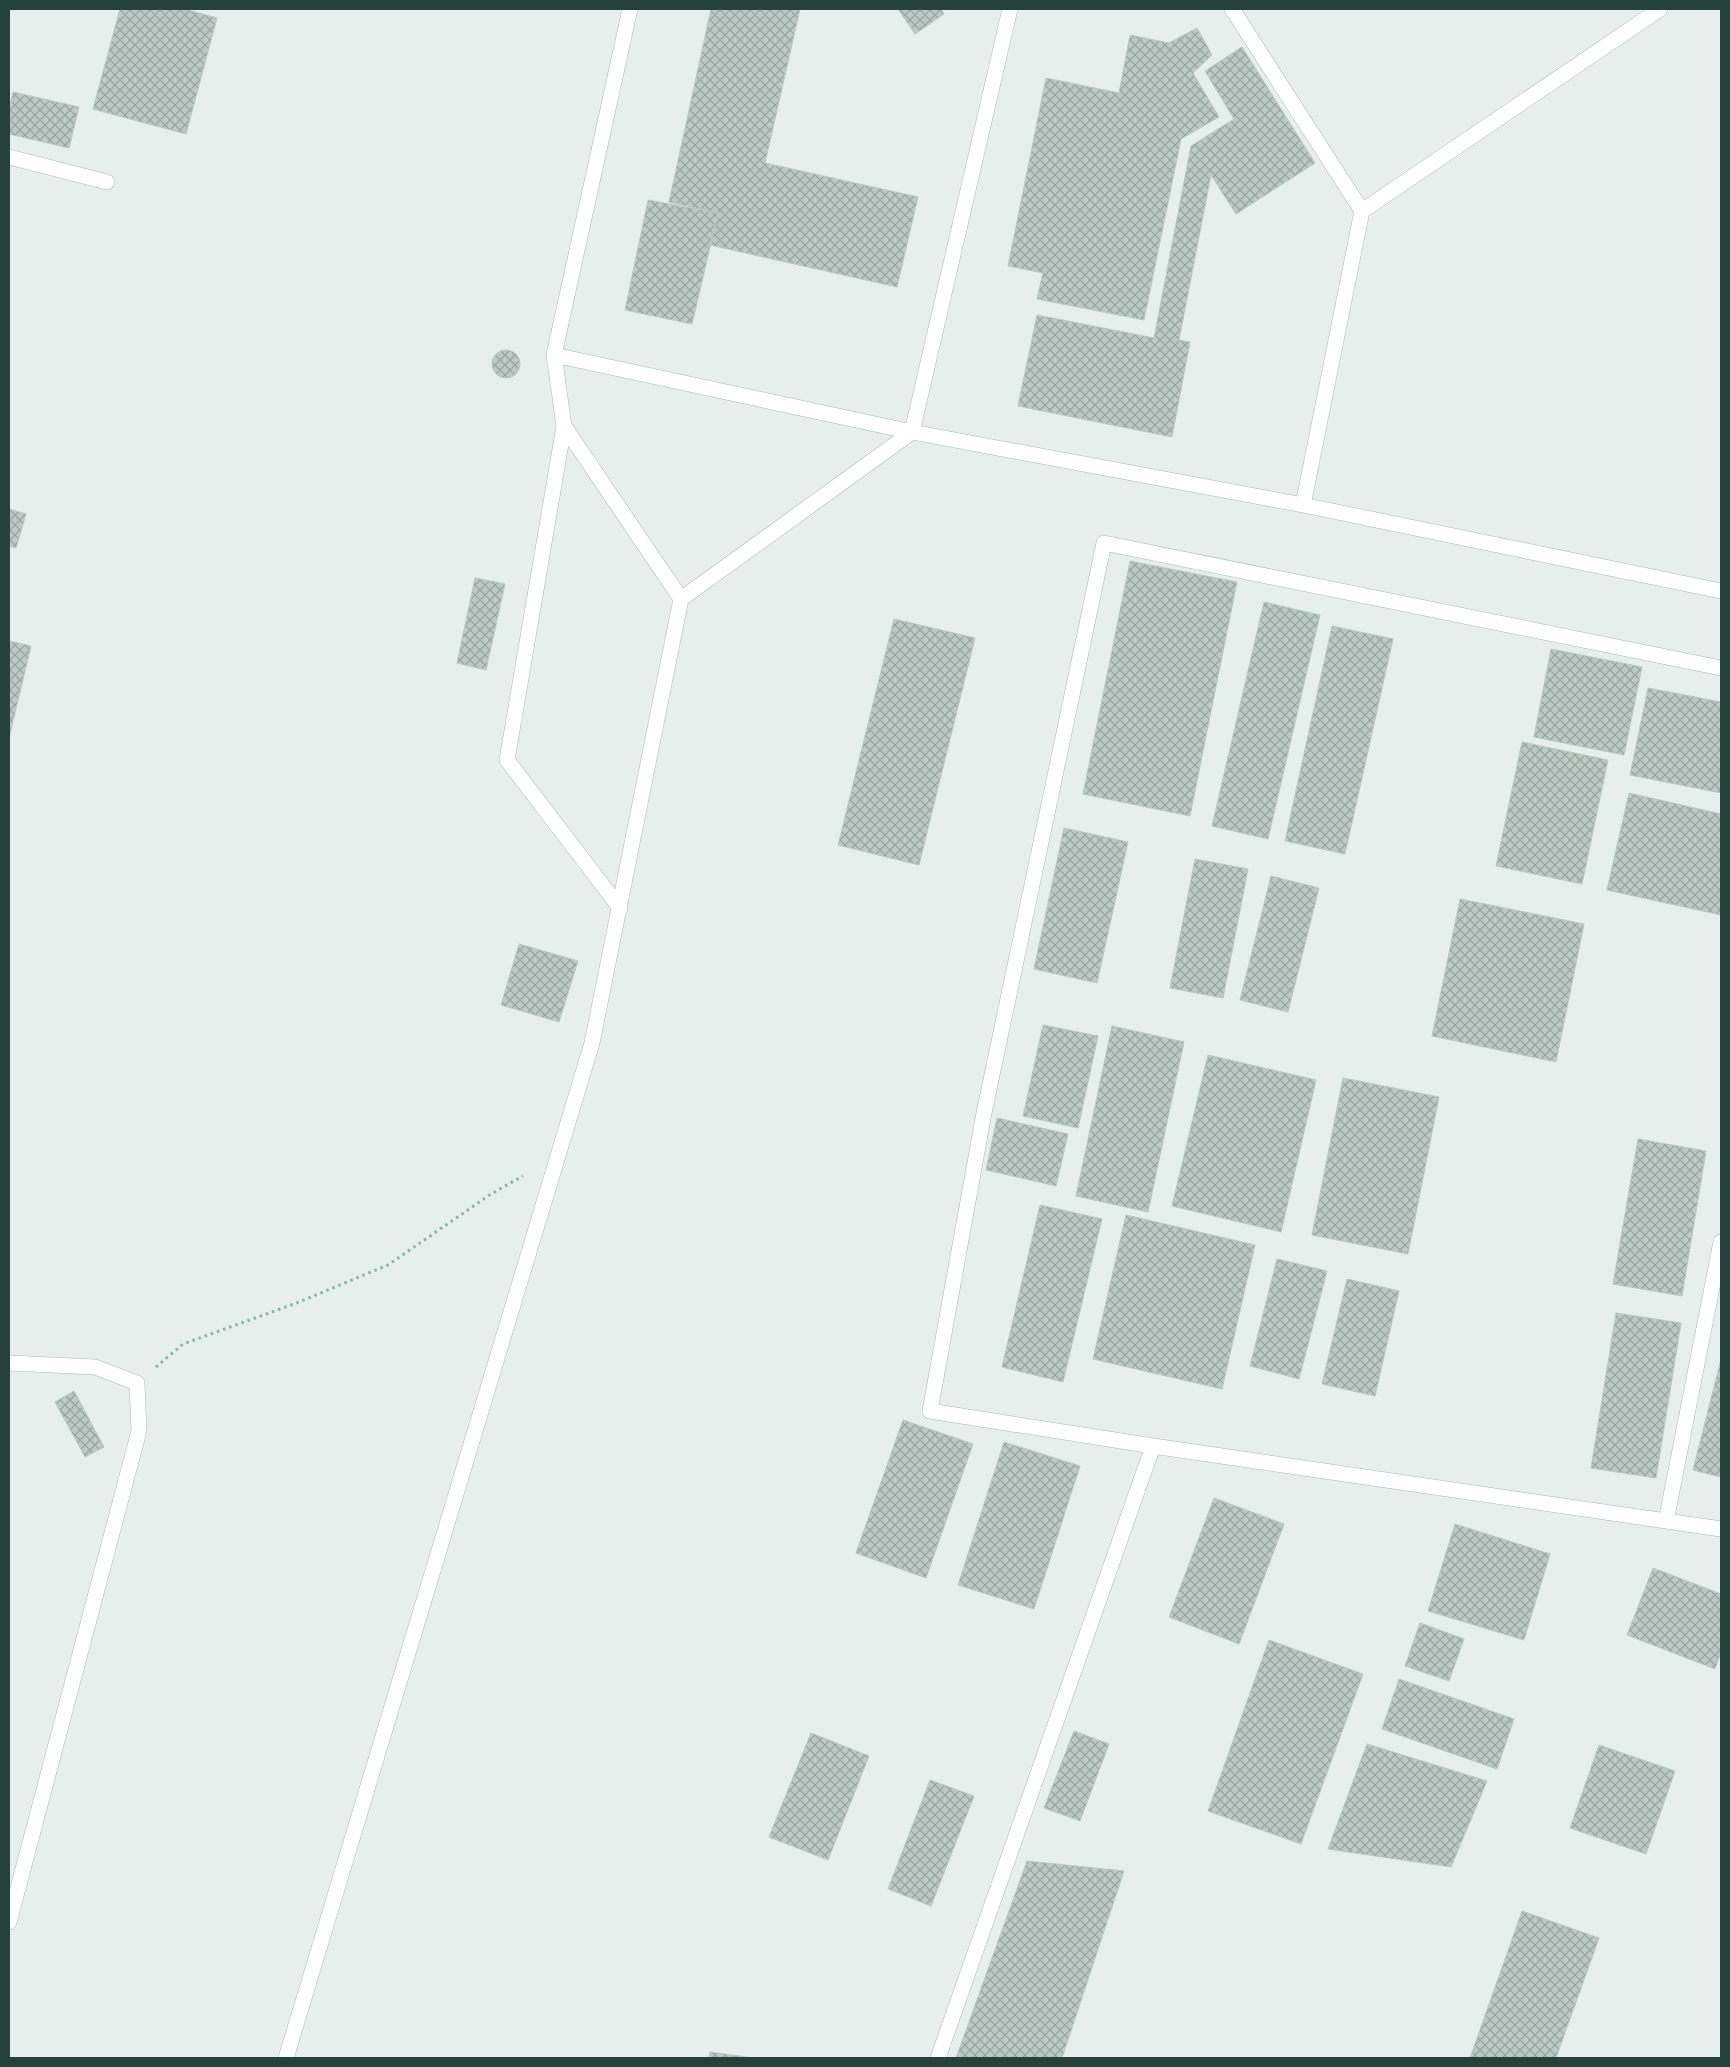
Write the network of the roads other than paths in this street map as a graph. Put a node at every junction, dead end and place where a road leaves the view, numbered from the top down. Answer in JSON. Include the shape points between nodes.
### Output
{"nodes":[{"id":1,"x":630,"y":9,"type":"edge"},
{"id":2,"x":1010,"y":9,"type":"edge"},
{"id":3,"x":1232,"y":9,"type":"edge"},
{"id":4,"x":1660,"y":9,"type":"edge"},
{"id":5,"x":9,"y":157,"type":"edge"},
{"id":6,"x":107,"y":182,"type":"dead end"},
{"id":7,"x":1362,"y":211,"type":"junction"},
{"id":8,"x":554,"y":355,"type":"junction"},
{"id":9,"x":564,"y":426,"type":"junction"},
{"id":10,"x":912,"y":432,"type":"junction"},
{"id":11,"x":1303,"y":505,"type":"junction"},
{"id":12,"x":1721,"y":592,"type":"edge"},
{"id":13,"x":681,"y":600,"type":"junction"},
{"id":14,"x":1721,"y":668,"type":"edge"},
{"id":15,"x":620,"y":908,"type":"junction"},
{"id":16,"x":1721,"y":1242,"type":"edge"},
{"id":17,"x":9,"y":1363,"type":"edge"},
{"id":18,"x":1153,"y":1446,"type":"junction"},
{"id":19,"x":1666,"y":1521,"type":"junction"},
{"id":20,"x":1721,"y":1529,"type":"edge"},
{"id":21,"x":9,"y":1922,"type":"edge"},
{"id":22,"x":286,"y":2058,"type":"edge"},
{"id":23,"x":938,"y":2058,"type":"edge"}],
"edges":[{"from":1,"to":8,"type":"street"},
{"from":2,"to":10,"type":"street"},
{"from":3,"to":7,"type":"street"},
{"from":4,"to":7,"type":"street"},
{"from":5,"to":6,"type":"street"},
{"from":7,"to":11,"type":"street"},
{"from":8,"to":9,"type":"street"},
{"from":8,"to":10,"type":"street"},
{"from":9,"to":13,"type":"street"},
{"from":9,"to":15,"type":"street","via":[[507,760]]},
{"from":10,"to":11,"type":"street"},
{"from":10,"to":13,"type":"street"},
{"from":11,"to":12,"type":"street"},
{"from":13,"to":15,"type":"street"},
{"from":14,"to":18,"type":"street","via":[[1104,543],[984,1113],[930,1411]]},
{"from":15,"to":22,"type":"street","via":[[592,1043]]},
{"from":16,"to":19,"type":"street"},
{"from":17,"to":21,"type":"street","via":[[94,1367],[137,1383],[139,1431]]},
{"from":18,"to":19,"type":"street"},
{"from":18,"to":23,"type":"street"},
{"from":19,"to":20,"type":"street"}]}
